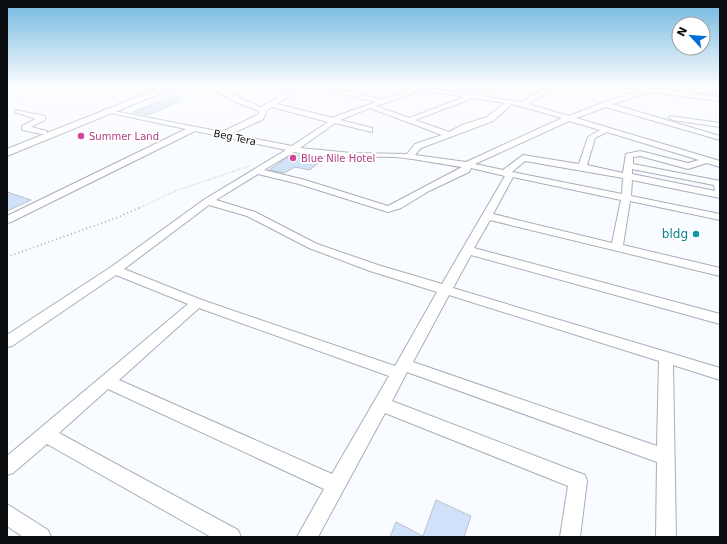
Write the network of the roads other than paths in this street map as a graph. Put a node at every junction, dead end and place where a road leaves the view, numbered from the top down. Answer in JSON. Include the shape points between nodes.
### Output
{"nodes":[{"id":1,"x":18,"y":111,"type":"edge"},
{"id":2,"x":104,"y":111,"type":"edge"},
{"id":3,"x":105,"y":111,"type":"edge"},
{"id":4,"x":121,"y":111,"type":"edge"},
{"id":5,"x":262,"y":111,"type":"edge"},
{"id":6,"x":297,"y":111,"type":"edge"},
{"id":7,"x":354,"y":111,"type":"edge"},
{"id":8,"x":385,"y":111,"type":"edge"},
{"id":9,"x":433,"y":111,"type":"edge"},
{"id":10,"x":500,"y":111,"type":"edge"},
{"id":11,"x":547,"y":111,"type":"edge"},
{"id":12,"x":586,"y":111,"type":"edge"},
{"id":13,"x":629,"y":111,"type":"edge"},
{"id":14,"x":631,"y":111,"type":"edge"},
{"id":15,"x":569,"y":118,"type":"junction"},
{"id":16,"x":409,"y":120,"type":"junction"},
{"id":17,"x":687,"y":120,"type":"junction"},
{"id":18,"x":335,"y":121,"type":"junction"},
{"id":19,"x":720,"y":125,"type":"edge"},
{"id":20,"x":194,"y":128,"type":"junction"},
{"id":21,"x":684,"y":128,"type":"junction"},
{"id":22,"x":607,"y":129,"type":"junction"},
{"id":23,"x":369,"y":130,"type":"dead end"},
{"id":24,"x":44,"y":133,"type":"junction"},
{"id":25,"x":224,"y":134,"type":"junction"},
{"id":26,"x":449,"y":135,"type":"junction"},
{"id":27,"x":720,"y":138,"type":"edge"},
{"id":28,"x":664,"y":146,"type":"junction"},
{"id":29,"x":7,"y":148,"type":"edge"},
{"id":30,"x":293,"y":149,"type":"junction"},
{"id":31,"x":7,"y":153,"type":"edge"},
{"id":32,"x":652,"y":155,"type":"junction"},
{"id":33,"x":410,"y":156,"type":"junction"},
{"id":34,"x":706,"y":160,"type":"junction"},
{"id":35,"x":720,"y":164,"type":"edge"},
{"id":36,"x":467,"y":165,"type":"junction"},
{"id":37,"x":629,"y":166,"type":"junction"},
{"id":38,"x":582,"y":167,"type":"junction"},
{"id":39,"x":261,"y":168,"type":"junction"},
{"id":40,"x":507,"y":173,"type":"junction"},
{"id":41,"x":628,"y":177,"type":"junction"},
{"id":42,"x":720,"y":195,"type":"edge"},
{"id":43,"x":626,"y":198,"type":"junction"},
{"id":44,"x":208,"y":201,"type":"junction"},
{"id":45,"x":486,"y":216,"type":"junction"},
{"id":46,"x":720,"y":217,"type":"edge"},
{"id":47,"x":7,"y":220,"type":"edge"},
{"id":48,"x":617,"y":247,"type":"junction"},
{"id":49,"x":467,"y":250,"type":"junction"},
{"id":50,"x":115,"y":270,"type":"junction"},
{"id":51,"x":720,"y":272,"type":"edge"},
{"id":52,"x":445,"y":290,"type":"junction"},
{"id":53,"x":197,"y":303,"type":"junction"},
{"id":54,"x":720,"y":319,"type":"edge"},
{"id":55,"x":7,"y":342,"type":"edge"},
{"id":56,"x":666,"y":357,"type":"junction"},
{"id":57,"x":401,"y":369,"type":"junction"},
{"id":58,"x":720,"y":374,"type":"edge"},
{"id":59,"x":106,"y":381,"type":"junction"},
{"id":60,"x":381,"y":404,"type":"junction"},
{"id":61,"x":45,"y":434,"type":"junction"},
{"id":62,"x":666,"y":457,"type":"junction"},
{"id":63,"x":7,"y":467,"type":"edge"},
{"id":64,"x":336,"y":485,"type":"junction"},
{"id":65,"x":7,"y":514,"type":"edge"},
{"id":66,"x":41,"y":537,"type":"edge"},
{"id":67,"x":231,"y":537,"type":"edge"},
{"id":68,"x":307,"y":537,"type":"edge"},
{"id":69,"x":570,"y":537,"type":"edge"},
{"id":70,"x":666,"y":537,"type":"edge"}],
"edges":[{"from":1,"to":24,"type":"street","via":[[42,118],[24,128]]},
{"from":2,"to":24,"type":"highway"},
{"from":3,"to":31,"type":"highway"},
{"from":4,"to":20,"type":"street","name":"Beg Tera"},
{"from":5,"to":25,"type":"street","via":[[259,118]]},
{"from":6,"to":18,"type":"street"},
{"from":7,"to":18,"type":"street"},
{"from":8,"to":16,"type":"street"},
{"from":9,"to":16,"type":"street"},
{"from":10,"to":26,"type":"street","via":[[490,119]]},
{"from":11,"to":15,"type":"street"},
{"from":12,"to":15,"type":"street"},
{"from":13,"to":21,"type":"street"},
{"from":14,"to":17,"type":"street"},
{"from":15,"to":22,"type":"street"},
{"from":15,"to":36,"type":"street"},
{"from":16,"to":26,"type":"street"},
{"from":17,"to":19,"type":"street"},
{"from":17,"to":21,"type":"street"},
{"from":18,"to":23,"type":"street"},
{"from":18,"to":30,"type":"street"},
{"from":20,"to":25,"type":"street","name":"Beg Tera"},
{"from":20,"to":47,"type":"street"},
{"from":21,"to":27,"type":"street"},
{"from":22,"to":28,"type":"street"},
{"from":22,"to":38,"type":"street","via":[[592,137]]},
{"from":24,"to":29,"type":"highway"},
{"from":25,"to":30,"type":"street","name":"Beg Tera"},
{"from":26,"to":33,"type":"street","via":[[418,146]]},
{"from":28,"to":32,"type":"street"},
{"from":28,"to":34,"type":"street"},
{"from":30,"to":33,"type":"street","name":"Beg Tera","via":[[316,153]]},
{"from":30,"to":39,"type":"street"},
{"from":32,"to":34,"type":"street","via":[[688,166]]},
{"from":32,"to":37,"type":"street","via":[[633,154],[629,156]]},
{"from":33,"to":36,"type":"street","name":"Beg Tera"},
{"from":34,"to":35,"type":"street"},
{"from":36,"to":39,"type":"street","via":[[466,170],[388,209]]},
{"from":36,"to":40,"type":"street","name":"Beg Tera"},
{"from":37,"to":41,"type":"street"},
{"from":37,"to":42,"type":"street","via":[[718,183]]},
{"from":38,"to":40,"type":"street","via":[[523,158]]},
{"from":38,"to":41,"type":"street"},
{"from":39,"to":44,"type":"street"},
{"from":40,"to":43,"type":"street","name":"Beg Tera"},
{"from":40,"to":45,"type":"street"},
{"from":41,"to":42,"type":"street"},
{"from":41,"to":43,"type":"street"},
{"from":43,"to":46,"type":"street","name":"Beg Tera"},
{"from":43,"to":48,"type":"street"},
{"from":44,"to":50,"type":"street"},
{"from":44,"to":52,"type":"street","via":[[251,214],[313,246],[342,257]]},
{"from":45,"to":48,"type":"street"},
{"from":45,"to":49,"type":"street"},
{"from":48,"to":51,"type":"street"},
{"from":49,"to":52,"type":"street"},
{"from":49,"to":54,"type":"street"},
{"from":50,"to":53,"type":"street"},
{"from":50,"to":55,"type":"street"},
{"from":52,"to":56,"type":"street"},
{"from":52,"to":57,"type":"street"},
{"from":53,"to":57,"type":"street"},
{"from":53,"to":59,"type":"street"},
{"from":56,"to":58,"type":"street"},
{"from":56,"to":62,"type":"street"},
{"from":57,"to":60,"type":"street"},
{"from":57,"to":62,"type":"street"},
{"from":59,"to":61,"type":"street"},
{"from":59,"to":64,"type":"street"},
{"from":60,"to":64,"type":"street"},
{"from":60,"to":69,"type":"street","via":[[578,481]]},
{"from":61,"to":63,"type":"street"},
{"from":61,"to":67,"type":"street"},
{"from":62,"to":70,"type":"street"},
{"from":64,"to":68,"type":"street"},
{"from":65,"to":66,"type":"street"}]}
